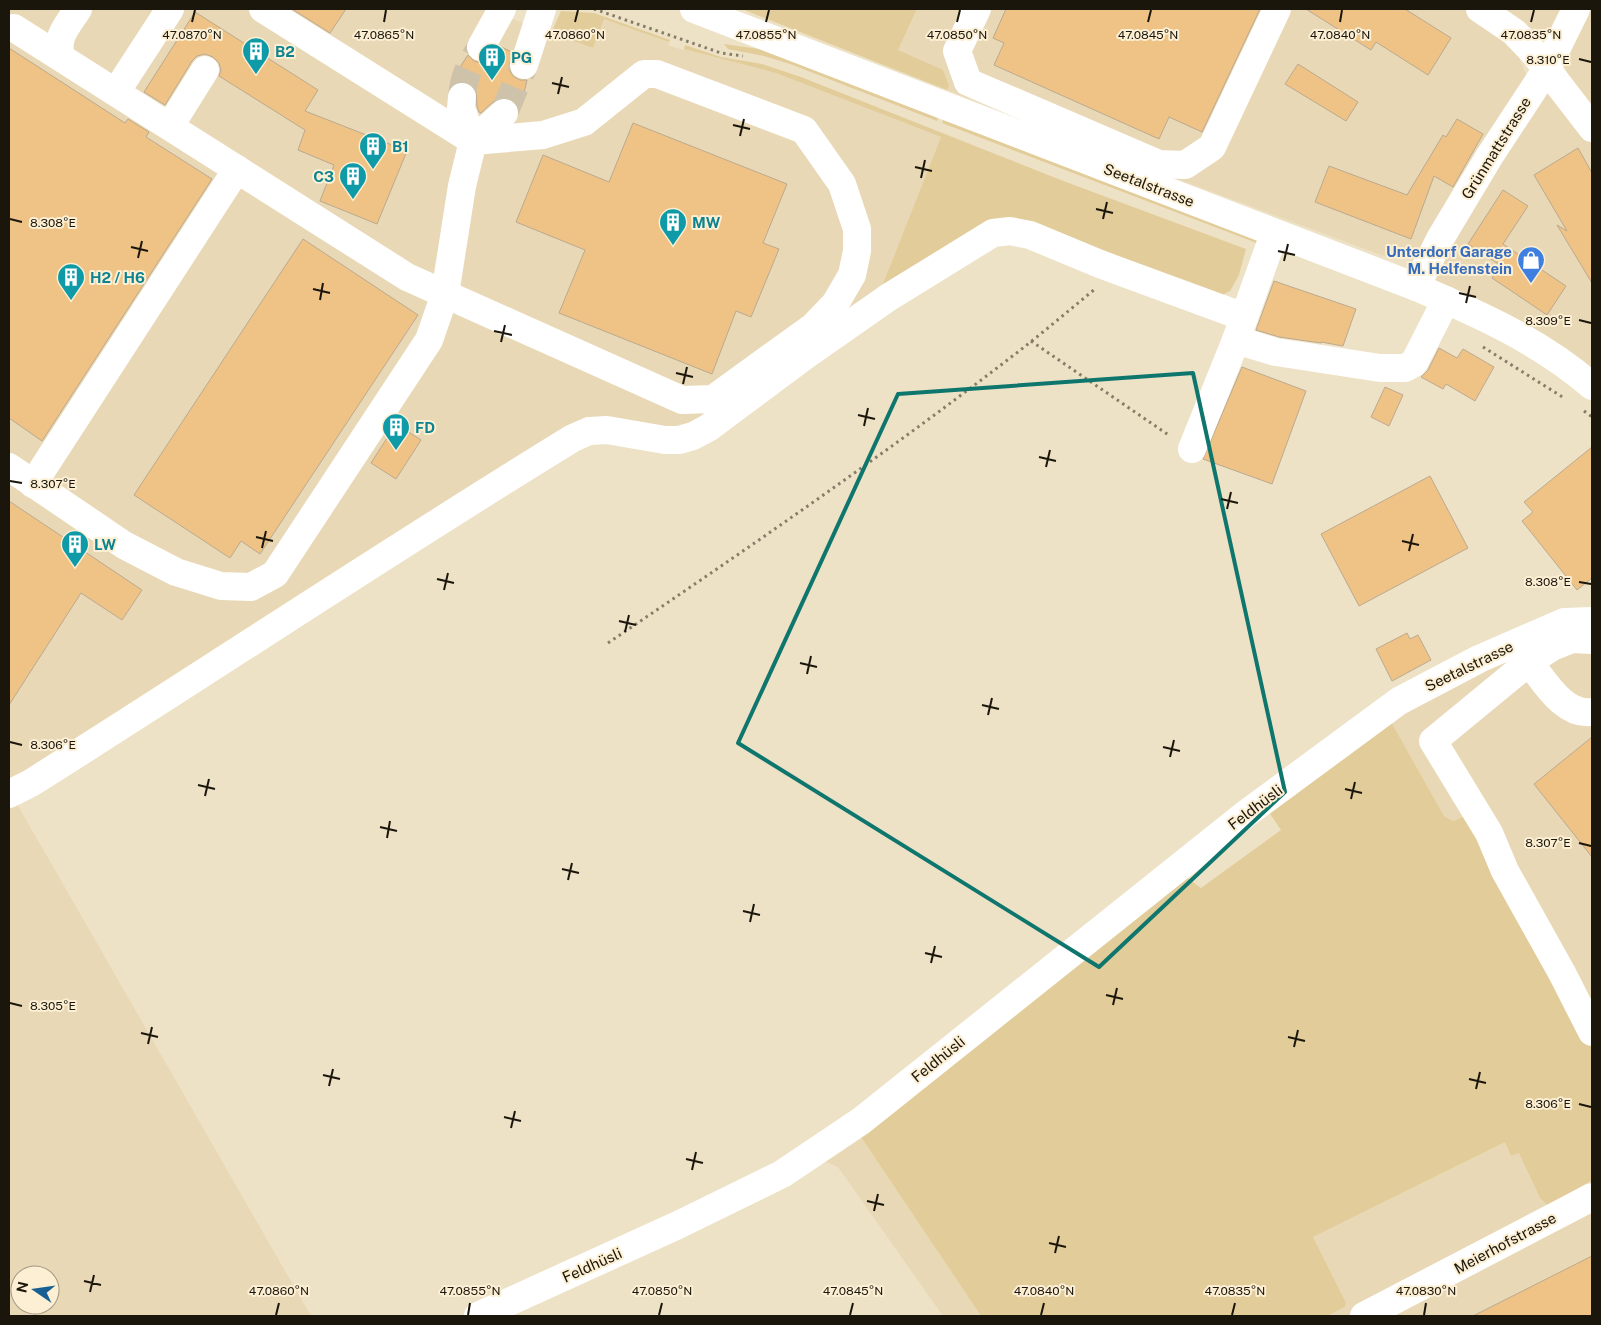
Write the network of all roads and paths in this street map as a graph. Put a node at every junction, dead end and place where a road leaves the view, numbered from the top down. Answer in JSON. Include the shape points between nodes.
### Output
{"nodes":[{"id":1,"x":78,"y":9,"type":"edge"},
{"id":2,"x":170,"y":9,"type":"edge"},
{"id":3,"x":263,"y":9,"type":"edge"},
{"id":4,"x":502,"y":9,"type":"edge"},
{"id":5,"x":542,"y":9,"type":"edge"},
{"id":6,"x":694,"y":9,"type":"edge"},
{"id":7,"x":976,"y":9,"type":"edge"},
{"id":8,"x":1277,"y":9,"type":"edge"},
{"id":9,"x":1480,"y":9,"type":"edge"},
{"id":10,"x":1576,"y":9,"type":"edge"},
{"id":11,"x":14,"y":28,"type":"dead end"},
{"id":12,"x":481,"y":47,"type":"tunnel mouth"},
{"id":13,"x":61,"y":57,"type":"junction"},
{"id":14,"x":524,"y":65,"type":"tunnel mouth"},
{"id":15,"x":205,"y":70,"type":"dead end"},
{"id":16,"x":1546,"y":70,"type":"junction"},
{"id":17,"x":116,"y":92,"type":"junction"},
{"id":18,"x":462,"y":97,"type":"tunnel mouth"},
{"id":19,"x":504,"y":113,"type":"tunnel mouth"},
{"id":20,"x":170,"y":126,"type":"junction"},
{"id":21,"x":1592,"y":128,"type":"edge"},
{"id":22,"x":473,"y":141,"type":"junction"},
{"id":23,"x":237,"y":169,"type":"junction"},
{"id":24,"x":1274,"y":234,"type":"junction"},
{"id":25,"x":1117,"y":271,"type":"junction"},
{"id":26,"x":1416,"y":287,"type":"junction"},
{"id":27,"x":445,"y":294,"type":"junction"},
{"id":28,"x":1446,"y":300,"type":"junction"},
{"id":29,"x":1240,"y":329,"type":"junction"},
{"id":30,"x":1031,"y":341,"type":"junction"},
{"id":31,"x":1592,"y":386,"type":"edge"},
{"id":32,"x":1192,"y":449,"type":"joint"},
{"id":33,"x":9,"y":467,"type":"edge"},
{"id":34,"x":34,"y":484,"type":"junction"},
{"id":35,"x":1592,"y":621,"type":"edge"},
{"id":36,"x":1592,"y":640,"type":"edge"},
{"id":37,"x":608,"y":643,"type":"dead end"},
{"id":38,"x":1529,"y":662,"type":"junction"},
{"id":39,"x":1592,"y":712,"type":"edge"},
{"id":40,"x":1355,"y":732,"type":"joint"},
{"id":41,"x":9,"y":794,"type":"edge"},
{"id":42,"x":1592,"y":1032,"type":"edge"},
{"id":43,"x":1592,"y":1197,"type":"edge"},
{"id":44,"x":478,"y":1316,"type":"edge"},
{"id":45,"x":1364,"y":1316,"type":"edge"}],
"edges":[{"from":1,"to":13,"type":"street","via":[[61,36],[58,46]]},
{"from":2,"to":17,"type":"street"},
{"from":3,"to":22,"type":"street"},
{"from":4,"to":12,"type":"street"},
{"from":5,"to":14,"type":"street"},
{"from":6,"to":24,"type":"street","name":"Seetalstrasse"},
{"from":7,"to":8,"type":"street","via":[[957,51],[968,82],[1159,164],[1185,165],[1212,147]]},
{"from":9,"to":16,"type":"street","via":[[1514,32]]},
{"from":10,"to":16,"type":"street","name":"Grünmattstrasse"},
{"from":11,"to":13,"type":"street"},
{"from":13,"to":17,"type":"street"},
{"from":15,"to":20,"type":"street"},
{"from":16,"to":21,"type":"street"},
{"from":16,"to":26,"type":"street","name":"Grünmattstrasse","via":[[1489,157],[1440,239]]},
{"from":17,"to":20,"type":"street"},
{"from":18,"to":22,"type":"street","via":[[461,108]]},
{"from":19,"to":22,"type":"street"},
{"from":20,"to":23,"type":"street"},
{"from":22,"to":27,"type":"street","via":[[462,186]]},
{"from":22,"to":27,"type":"street","via":[[544,135],[584,122],[644,74],[657,74],[804,130],[842,184],[857,229],[857,251],[852,275],[835,304],[814,326],[714,399],[682,400]]},
{"from":23,"to":27,"type":"street","via":[[407,277]]},
{"from":23,"to":34,"type":"street"},
{"from":24,"to":26,"type":"street","name":"Seetalstrasse"},
{"from":24,"to":29,"type":"street"},
{"from":25,"to":29,"type":"street"},
{"from":25,"to":30,"type":"path"},
{"from":25,"to":41,"type":"street","via":[[1030,235],[1010,231],[993,234],[806,354],[693,436],[665,440],[607,430],[589,431],[573,438]]},
{"from":26,"to":28,"type":"street","name":"Seetalstrasse"},
{"from":27,"to":34,"type":"street","via":[[429,340],[275,574],[250,587],[221,586],[176,572],[124,545]]},
{"from":28,"to":29,"type":"street","via":[[1414,363],[1405,368],[1380,368],[1276,352]]},
{"from":28,"to":31,"type":"street","name":"Seetalstrasse","via":[[1528,340]]},
{"from":29,"to":32,"type":"street"},
{"from":30,"to":32,"type":"path"},
{"from":30,"to":37,"type":"path","via":[[887,449]]},
{"from":33,"to":34,"type":"street"},
{"from":35,"to":40,"type":"street","name":"Seetalstrasse","via":[[1564,622],[1479,659],[1400,701]]},
{"from":36,"to":38,"type":"street","via":[[1572,639]]},
{"from":38,"to":39,"type":"street","via":[[1572,710]]},
{"from":38,"to":42,"type":"street","via":[[1433,741],[1489,833],[1505,871]]},
{"from":40,"to":44,"type":"street","name":"Feldhüsli","via":[[1247,813],[861,1121],[782,1174]]},
{"from":43,"to":45,"type":"street","name":"Meierhofstrasse"}]}
